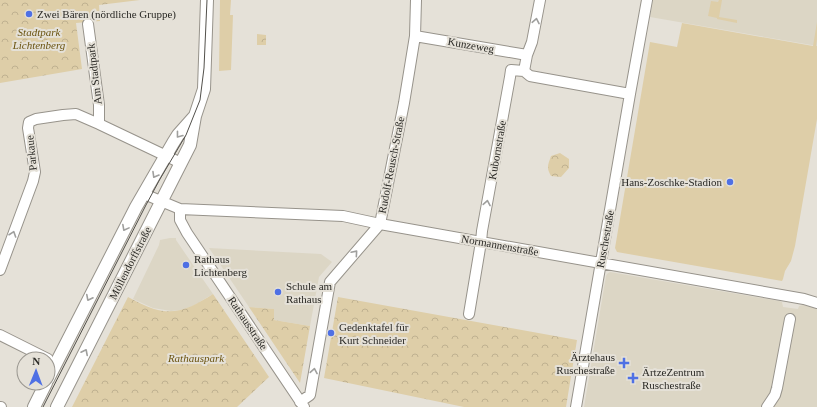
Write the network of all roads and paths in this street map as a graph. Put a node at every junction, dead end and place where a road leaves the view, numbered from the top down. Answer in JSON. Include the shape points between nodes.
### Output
{"nodes":[{"id":1,"x":207,"y":0,"type":"edge"},
{"id":2,"x":416,"y":0,"type":"edge"},
{"id":3,"x":540,"y":0,"type":"edge"},
{"id":4,"x":647,"y":0,"type":"edge"},
{"id":5,"x":88,"y":24,"type":"dead end"},
{"id":6,"x":415,"y":36,"type":"junction"},
{"id":7,"x":527,"y":55,"type":"junction"},
{"id":8,"x":524,"y":71,"type":"junction"},
{"id":9,"x":630,"y":94,"type":"junction"},
{"id":10,"x":195,"y":116,"type":"junction"},
{"id":11,"x":99,"y":124,"type":"junction"},
{"id":12,"x":166,"y":156,"type":"junction"},
{"id":13,"x":181,"y":163,"type":"junction"},
{"id":14,"x":144,"y":194,"type":"junction"},
{"id":15,"x":162,"y":202,"type":"junction"},
{"id":16,"x":180,"y":209,"type":"junction"},
{"id":17,"x":380,"y":224,"type":"junction"},
{"id":18,"x":481,"y":242,"type":"junction"},
{"id":19,"x":601,"y":263,"type":"junction"},
{"id":20,"x":0,"y":270,"type":"edge"},
{"id":21,"x":817,"y":303,"type":"edge"},
{"id":22,"x":469,"y":314,"type":"dead end"},
{"id":23,"x":790,"y":320,"type":"dead end"},
{"id":24,"x":0,"y":335,"type":"edge"},
{"id":25,"x":33,"y":351,"type":"edge"},
{"id":26,"x":56,"y":351,"type":"edge"},
{"id":27,"x":42,"y":391,"type":"edge"},
{"id":28,"x":302,"y":404,"type":"edge"},
{"id":29,"x":34,"y":407,"type":"edge"},
{"id":30,"x":57,"y":407,"type":"edge"},
{"id":31,"x":576,"y":407,"type":"edge"},
{"id":32,"x":766,"y":407,"type":"edge"}],
"edges":[{"from":1,"to":10,"type":"main road","name":"Möllendorffstraße","via":[[204,89]]},
{"from":2,"to":6,"type":"street","name":"Rudolf-Reusch-Straße"},
{"from":7,"to":3,"type":"street","one_way":true},
{"from":4,"to":9,"type":"street","name":"Ruschestraße"},
{"from":5,"to":11,"type":"street","name":"Am Stadtpark","via":[[99,105]]},
{"from":6,"to":7,"type":"street","name":"Kunzeweg"},
{"from":6,"to":17,"type":"street","name":"Rudolf-Reusch-Straße"},
{"from":7,"to":8,"type":"street"},
{"from":8,"to":9,"type":"street","via":[[530,76]]},
{"from":18,"to":8,"type":"street","name":"Kubornstraße","one_way":true,"via":[[511,70]]},
{"from":9,"to":19,"type":"street","name":"Ruschestraße"},
{"from":10,"to":12,"type":"main road","name":"Möllendorffstraße","one_way":true,"via":[[178,136]]},
{"from":10,"to":13,"type":"main road","name":"Möllendorffstraße","via":[[190,145]]},
{"from":11,"to":12,"type":"street","name":"Parkaue"},
{"from":20,"to":11,"type":"street","name":"Parkaue","one_way":true,"via":[[35,172],[29,122],[76,114]]},
{"from":12,"to":13,"type":"street","name":"Parkaue"},
{"from":12,"to":14,"type":"main road","name":"Möllendorffstraße","one_way":true},
{"from":13,"to":15,"type":"main road","name":"Möllendorffstraße"},
{"from":14,"to":15,"type":"street"},
{"from":14,"to":26,"type":"main road","name":"Möllendorffstraße","one_way":true},
{"from":15,"to":16,"type":"street"},
{"from":30,"to":15,"type":"main road","name":"Möllendorffstraße","one_way":true},
{"from":16,"to":17,"type":"street","name":"Normannenstraße","via":[[343,216]]},
{"from":16,"to":28,"type":"street","name":"Rathausstraße","via":[[180,220],[187,233]]},
{"from":17,"to":18,"type":"street","name":"Normannenstraße"},
{"from":28,"to":17,"type":"street","name":"Rudolf-Reusch-Straße","one_way":true,"via":[[310,395],[330,282]]},
{"from":18,"to":19,"type":"street","name":"Normannenstraße"},
{"from":18,"to":22,"type":"street","name":"Kubornstraße"},
{"from":19,"to":21,"type":"street","name":"Normannenstraße"},
{"from":19,"to":31,"type":"street","name":"Ruschestraße"},
{"from":23,"to":32,"type":"street","via":[[777,388]]},
{"from":24,"to":25,"type":"street"},
{"from":27,"to":29,"type":"main road"}]}
